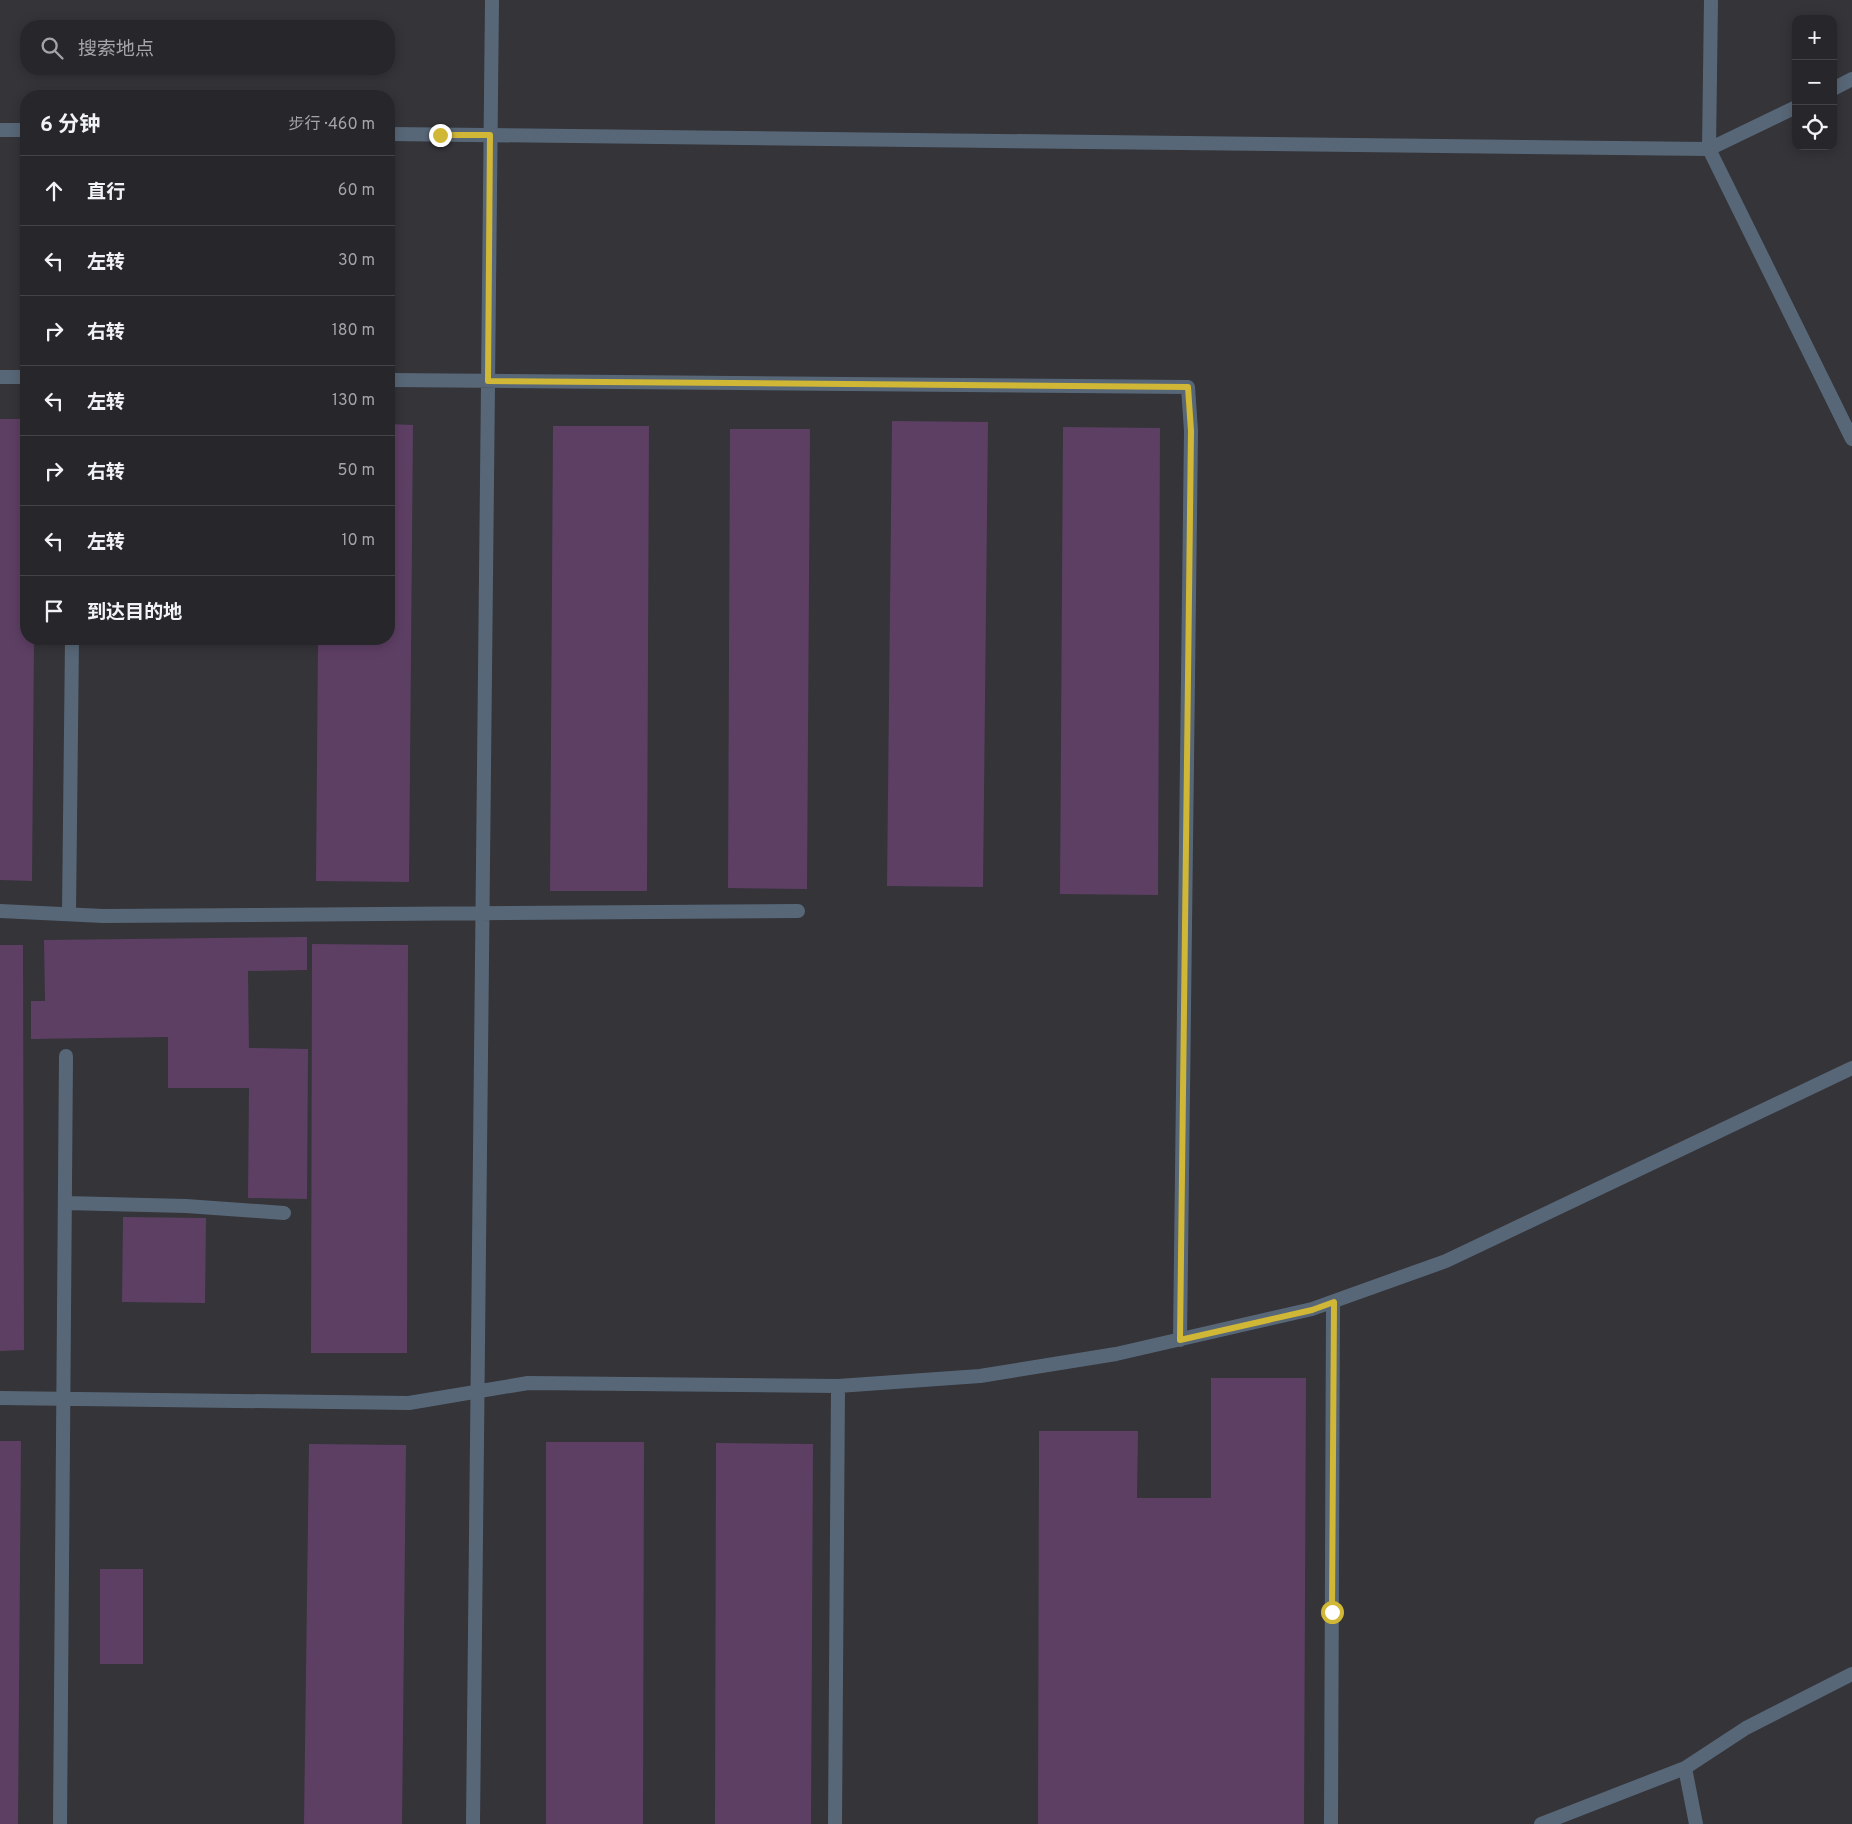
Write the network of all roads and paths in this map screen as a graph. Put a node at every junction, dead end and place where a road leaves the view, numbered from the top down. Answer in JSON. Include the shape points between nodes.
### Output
{"nodes":[{"id":1,"x":492,"y":0,"type":"edge"},
{"id":2,"x":1711,"y":0,"type":"edge"},
{"id":3,"x":1852,"y":79,"type":"edge"},
{"id":4,"x":1837,"y":86,"type":"edge"},
{"id":5,"x":1792,"y":109,"type":"edge"},
{"id":6,"x":0,"y":130,"type":"edge"},
{"id":7,"x":20,"y":130,"type":"edge"},
{"id":8,"x":395,"y":134,"type":"edge"},
{"id":9,"x":490,"y":135,"type":"junction"},
{"id":10,"x":1710,"y":149,"type":"junction"},
{"id":11,"x":0,"y":377,"type":"edge"},
{"id":12,"x":20,"y":377,"type":"edge"},
{"id":13,"x":395,"y":380,"type":"edge"},
{"id":14,"x":488,"y":381,"type":"junction"},
{"id":15,"x":1852,"y":439,"type":"edge"},
{"id":16,"x":72,"y":645,"type":"edge"},
{"id":17,"x":0,"y":911,"type":"edge"},
{"id":18,"x":798,"y":911,"type":"dead end"},
{"id":19,"x":69,"y":913,"type":"junction"},
{"id":20,"x":482,"y":913,"type":"junction"},
{"id":21,"x":66,"y":1056,"type":"dead end"},
{"id":22,"x":1852,"y":1068,"type":"edge"},
{"id":23,"x":65,"y":1203,"type":"junction"},
{"id":24,"x":284,"y":1213,"type":"dead end"},
{"id":25,"x":1334,"y":1302,"type":"junction"},
{"id":26,"x":1180,"y":1340,"type":"junction"},
{"id":27,"x":838,"y":1386,"type":"junction"},
{"id":28,"x":478,"y":1392,"type":"junction"},
{"id":29,"x":0,"y":1398,"type":"edge"},
{"id":30,"x":64,"y":1399,"type":"junction"},
{"id":31,"x":1852,"y":1674,"type":"edge"},
{"id":32,"x":1685,"y":1768,"type":"junction"},
{"id":33,"x":60,"y":1824,"type":"edge"},
{"id":34,"x":473,"y":1824,"type":"edge"},
{"id":35,"x":835,"y":1824,"type":"edge"},
{"id":36,"x":1331,"y":1824,"type":"edge"},
{"id":37,"x":1541,"y":1824,"type":"edge"},
{"id":38,"x":1696,"y":1824,"type":"edge"}],
"edges":[{"from":1,"to":9,"type":"street"},
{"from":2,"to":10,"type":"street"},
{"from":3,"to":4,"type":"street"},
{"from":5,"to":10,"type":"street"},
{"from":6,"to":7,"type":"street"},
{"from":8,"to":9,"type":"street"},
{"from":9,"to":10,"type":"street"},
{"from":9,"to":14,"type":"street"},
{"from":10,"to":15,"type":"street"},
{"from":11,"to":12,"type":"street"},
{"from":13,"to":14,"type":"street"},
{"from":14,"to":20,"type":"street"},
{"from":14,"to":26,"type":"street","via":[[1188,387],[1191,431]]},
{"from":16,"to":19,"type":"street"},
{"from":17,"to":19,"type":"street"},
{"from":18,"to":20,"type":"street"},
{"from":19,"to":20,"type":"street","via":[[103,916]]},
{"from":20,"to":28,"type":"street"},
{"from":21,"to":23,"type":"street"},
{"from":22,"to":25,"type":"street","via":[[1446,1261]]},
{"from":23,"to":24,"type":"street","via":[[186,1206]]},
{"from":23,"to":30,"type":"street"},
{"from":25,"to":26,"type":"street"},
{"from":25,"to":36,"type":"street"},
{"from":26,"to":27,"type":"street","via":[[980,1376]]},
{"from":27,"to":28,"type":"street","via":[[528,1383]]},
{"from":27,"to":35,"type":"street"},
{"from":28,"to":30,"type":"street","via":[[409,1403]]},
{"from":28,"to":34,"type":"street"},
{"from":29,"to":30,"type":"street"},
{"from":30,"to":33,"type":"street"},
{"from":31,"to":32,"type":"street","via":[[1746,1728]]},
{"from":32,"to":37,"type":"street"},
{"from":32,"to":38,"type":"street"}]}
